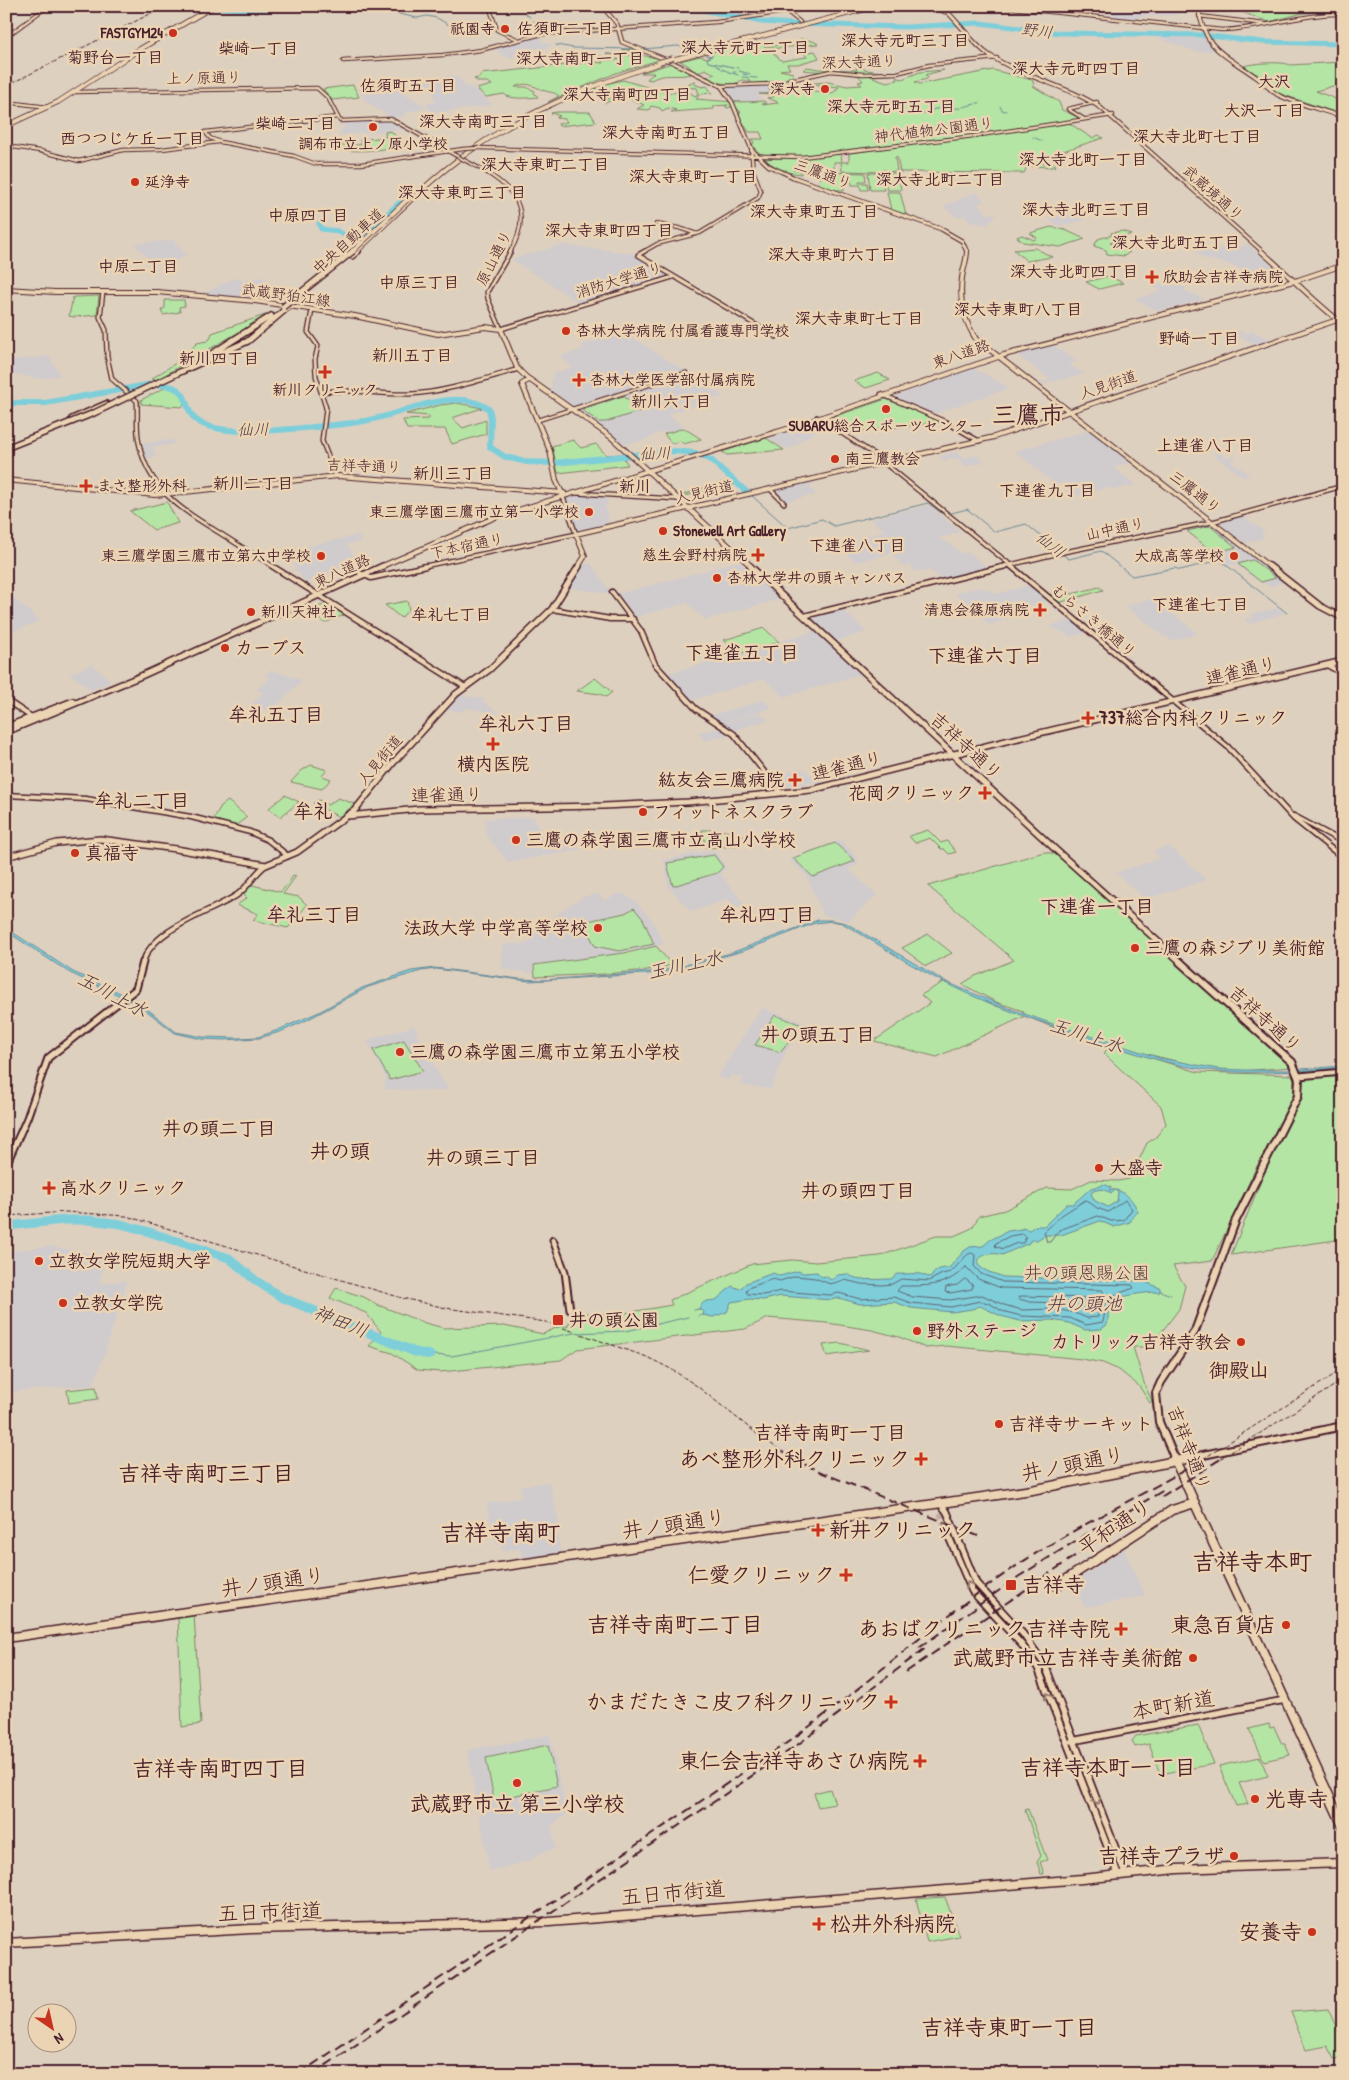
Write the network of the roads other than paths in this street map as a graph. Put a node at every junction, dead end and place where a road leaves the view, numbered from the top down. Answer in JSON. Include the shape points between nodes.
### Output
{"nodes":[{"id":1,"x":48,"y":6,"type":"edge"},
{"id":2,"x":780,"y":6,"type":"edge"},
{"id":3,"x":825,"y":6,"type":"edge"},
{"id":4,"x":871,"y":6,"type":"edge"},
{"id":5,"x":877,"y":6,"type":"edge"},
{"id":6,"x":931,"y":6,"type":"edge"},
{"id":7,"x":942,"y":6,"type":"edge"},
{"id":8,"x":994,"y":6,"type":"edge"},
{"id":9,"x":1198,"y":6,"type":"edge"},
{"id":10,"x":213,"y":7,"type":"edge"},
{"id":11,"x":489,"y":7,"type":"edge"},
{"id":12,"x":603,"y":8,"type":"edge"},
{"id":13,"x":788,"y":12,"type":"junction"},
{"id":14,"x":952,"y":13,"type":"junction"},
{"id":15,"x":1343,"y":14,"type":"edge"},
{"id":16,"x":1199,"y":16,"type":"junction"},
{"id":17,"x":800,"y":22,"type":"dead end"},
{"id":18,"x":1266,"y":25,"type":"junction"},
{"id":19,"x":618,"y":29,"type":"junction"},
{"id":20,"x":1201,"y":29,"type":"junction"},
{"id":21,"x":6,"y":37,"type":"edge"},
{"id":22,"x":519,"y":40,"type":"junction"},
{"id":23,"x":728,"y":44,"type":"junction"},
{"id":24,"x":996,"y":58,"type":"junction"},
{"id":25,"x":343,"y":61,"type":"dead end"},
{"id":26,"x":721,"y":86,"type":"junction"},
{"id":27,"x":74,"y":92,"type":"junction"},
{"id":28,"x":1081,"y":95,"type":"junction"},
{"id":29,"x":1088,"y":100,"type":"junction"},
{"id":30,"x":6,"y":102,"type":"edge"},
{"id":31,"x":1096,"y":103,"type":"junction"},
{"id":32,"x":48,"y":107,"type":"junction"},
{"id":33,"x":1112,"y":115,"type":"junction"},
{"id":34,"x":338,"y":117,"type":"junction"},
{"id":35,"x":1343,"y":117,"type":"edge"},
{"id":36,"x":1084,"y":119,"type":"junction"},
{"id":37,"x":6,"y":126,"type":"edge"},
{"id":38,"x":220,"y":142,"type":"junction"},
{"id":39,"x":6,"y":146,"type":"edge"},
{"id":40,"x":751,"y":148,"type":"junction"},
{"id":41,"x":447,"y":151,"type":"junction"},
{"id":42,"x":751,"y":156,"type":"junction"},
{"id":43,"x":757,"y":156,"type":"junction"},
{"id":44,"x":656,"y":224,"type":"dead end"},
{"id":45,"x":697,"y":234,"type":"junction"},
{"id":46,"x":1343,"y":261,"type":"edge"},
{"id":47,"x":1343,"y":264,"type":"edge"},
{"id":48,"x":673,"y":277,"type":"junction"},
{"id":49,"x":1295,"y":279,"type":"junction"},
{"id":50,"x":6,"y":289,"type":"edge"},
{"id":51,"x":103,"y":292,"type":"junction"},
{"id":52,"x":285,"y":308,"type":"junction"},
{"id":53,"x":312,"y":310,"type":"junction"},
{"id":54,"x":1341,"y":320,"type":"edge"},
{"id":55,"x":500,"y":327,"type":"junction"},
{"id":56,"x":776,"y":337,"type":"dead end"},
{"id":57,"x":997,"y":356,"type":"junction"},
{"id":58,"x":519,"y":369,"type":"junction"},
{"id":59,"x":180,"y":370,"type":"junction"},
{"id":60,"x":686,"y":373,"type":"dead end"},
{"id":61,"x":529,"y":380,"type":"junction"},
{"id":62,"x":321,"y":392,"type":"junction"},
{"id":63,"x":882,"y":395,"type":"junction"},
{"id":64,"x":572,"y":409,"type":"junction"},
{"id":65,"x":1070,"y":412,"type":"junction"},
{"id":66,"x":818,"y":418,"type":"junction"},
{"id":67,"x":538,"y":420,"type":"junction"},
{"id":68,"x":979,"y":441,"type":"junction"},
{"id":69,"x":6,"y":446,"type":"edge"},
{"id":70,"x":882,"y":462,"type":"junction"},
{"id":71,"x":646,"y":470,"type":"junction"},
{"id":72,"x":337,"y":476,"type":"junction"},
{"id":73,"x":6,"y":480,"type":"edge"},
{"id":74,"x":1343,"y":486,"type":"edge"},
{"id":75,"x":770,"y":489,"type":"junction"},
{"id":76,"x":584,"y":492,"type":"junction"},
{"id":77,"x":563,"y":494,"type":"junction"},
{"id":78,"x":164,"y":495,"type":"junction"},
{"id":79,"x":677,"y":498,"type":"junction"},
{"id":80,"x":784,"y":503,"type":"dead end"},
{"id":81,"x":688,"y":509,"type":"junction"},
{"id":82,"x":1212,"y":522,"type":"junction"},
{"id":83,"x":576,"y":534,"type":"junction"},
{"id":84,"x":1010,"y":565,"type":"junction"},
{"id":85,"x":362,"y":574,"type":"junction"},
{"id":86,"x":612,"y":592,"type":"dead end"},
{"id":87,"x":318,"y":594,"type":"junction"},
{"id":88,"x":552,"y":608,"type":"junction"},
{"id":89,"x":804,"y":616,"type":"junction"},
{"id":90,"x":1343,"y":618,"type":"edge"},
{"id":91,"x":633,"y":619,"type":"junction"},
{"id":92,"x":1343,"y":661,"type":"edge"},
{"id":93,"x":1327,"y":665,"type":"junction"},
{"id":94,"x":1343,"y":674,"type":"edge"},
{"id":95,"x":465,"y":687,"type":"junction"},
{"id":96,"x":6,"y":700,"type":"edge"},
{"id":97,"x":1173,"y":701,"type":"junction"},
{"id":98,"x":34,"y":719,"type":"junction"},
{"id":99,"x":6,"y":727,"type":"edge"},
{"id":100,"x":6,"y":732,"type":"edge"},
{"id":101,"x":952,"y":754,"type":"junction"},
{"id":102,"x":781,"y":793,"type":"junction"},
{"id":103,"x":6,"y":796,"type":"edge"},
{"id":104,"x":1285,"y":810,"type":"junction"},
{"id":105,"x":346,"y":816,"type":"junction"},
{"id":106,"x":1343,"y":842,"type":"edge"},
{"id":107,"x":288,"y":856,"type":"junction"},
{"id":108,"x":6,"y":857,"type":"edge"},
{"id":109,"x":1343,"y":858,"type":"edge"},
{"id":110,"x":266,"y":865,"type":"junction"},
{"id":111,"x":1297,"y":1072,"type":"junction"},
{"id":112,"x":1343,"y":1072,"type":"edge"},
{"id":113,"x":6,"y":1165,"type":"edge"},
{"id":114,"x":553,"y":1240,"type":"dead end"},
{"id":115,"x":570,"y":1310,"type":"dead end"},
{"id":116,"x":1343,"y":1426,"type":"edge"},
{"id":117,"x":1176,"y":1461,"type":"junction"},
{"id":118,"x":1195,"y":1503,"type":"junction"},
{"id":119,"x":941,"y":1504,"type":"junction"},
{"id":120,"x":940,"y":1513,"type":"tunnel mouth"},
{"id":121,"x":946,"y":1530,"type":"tunnel mouth"},
{"id":122,"x":1056,"y":1586,"type":"dead end"},
{"id":123,"x":6,"y":1638,"type":"edge"},
{"id":124,"x":1286,"y":1700,"type":"junction"},
{"id":125,"x":1073,"y":1740,"type":"junction"},
{"id":126,"x":1066,"y":1742,"type":"junction"},
{"id":127,"x":1343,"y":1826,"type":"edge"},
{"id":128,"x":1343,"y":1863,"type":"edge"},
{"id":129,"x":1121,"y":1874,"type":"junction"},
{"id":130,"x":6,"y":1943,"type":"edge"}],
"edges":[{"from":1,"to":21,"type":"street"},
{"from":2,"to":13,"type":"street"},
{"from":3,"to":13,"type":"street"},
{"from":4,"to":23,"type":"highway","name":"中央自動車道"},
{"from":5,"to":23,"type":"highway","name":"中央自動車道"},
{"from":6,"to":14,"type":"main road"},
{"from":7,"to":14,"type":"main road","name":"武蔵境通り"},
{"from":8,"to":20,"type":"street"},
{"from":9,"to":16,"type":"main road"},
{"from":10,"to":27,"type":"highway","via":[[140,48]]},
{"from":11,"to":22,"type":"street","via":[[497,30]]},
{"from":12,"to":19,"type":"main road"},
{"from":13,"to":17,"type":"street"},
{"from":13,"to":19,"type":"street","via":[[712,23]]},
{"from":14,"to":24,"type":"main road","name":"武蔵境通り","via":[[968,38]]},
{"from":15,"to":18,"type":"street","via":[[1309,14]]},
{"from":16,"to":18,"type":"street"},
{"from":16,"to":20,"type":"main road"},
{"from":18,"to":20,"type":"street","via":[[1238,30]]},
{"from":19,"to":22,"type":"street","via":[[542,34]]},
{"from":19,"to":26,"type":"main road","via":[[622,42]]},
{"from":20,"to":35,"type":"main road","via":[[1218,50],[1259,78],[1273,92]]},
{"from":22,"to":25,"type":"street","via":[[452,54]]},
{"from":23,"to":52,"type":"highway","name":"中央自動車道","bridge":true,"via":[[660,62],[585,90],[506,128],[457,161],[410,199],[327,278]]},
{"from":24,"to":26,"type":"street","name":"深大寺通り","via":[[929,65],[898,73],[828,72],[772,84]]},
{"from":24,"to":28,"type":"main road","name":"武蔵境通り"},
{"from":24,"to":29,"type":"main road","name":"武蔵境通り","via":[[1031,77]]},
{"from":26,"to":40,"type":"main road","name":"三鷹通り","via":[[732,102]]},
{"from":27,"to":32,"type":"highway"},
{"from":27,"to":34,"type":"street","name":"上ノ原通り","via":[[313,87],[321,89]]},
{"from":28,"to":29,"type":"main road"},
{"from":28,"to":31,"type":"main road","name":"武蔵境通り"},
{"from":29,"to":31,"type":"main road","name":"武蔵境通り"},
{"from":30,"to":32,"type":"street"},
{"from":31,"to":33,"type":"main road","name":"武蔵境通り"},
{"from":31,"to":36,"type":"street","via":[[1068,109]]},
{"from":32,"to":37,"type":"highway"},
{"from":33,"to":36,"type":"street","name":"神代植物公園通り"},
{"from":33,"to":49,"type":"main road","name":"武蔵境通り"},
{"from":34,"to":38,"type":"street","via":[[204,132]]},
{"from":34,"to":41,"type":"street","name":"原山通り","via":[[340,121],[391,119]]},
{"from":36,"to":43,"type":"street","name":"神代植物公園通り","via":[[825,155]]},
{"from":38,"to":39,"type":"street","via":[[123,150],[78,161]]},
{"from":38,"to":41,"type":"street","via":[[294,156],[316,164],[361,164]]},
{"from":40,"to":42,"type":"street","name":"消防大学通り"},
{"from":40,"to":43,"type":"main road","name":"三鷹通り"},
{"from":41,"to":42,"type":"street","name":"神代植物公園通り","bridge":true,"via":[[479,148]]},
{"from":41,"to":55,"type":"street","name":"原山通り","bridge":true,"via":[[506,189],[522,212],[520,232],[488,292]]},
{"from":42,"to":43,"type":"street","name":"神代植物公園通り"},
{"from":42,"to":45,"type":"street","name":"消防大学通り","via":[[760,196]]},
{"from":43,"to":57,"type":"main road","name":"三鷹通り","via":[[785,174],[935,226],[961,240],[969,255],[961,288],[968,326],[976,339]]},
{"from":44,"to":45,"type":"street"},
{"from":45,"to":48,"type":"street","name":"消防大学通り","via":[[657,244],[638,255]]},
{"from":46,"to":49,"type":"main road","name":"東八道路"},
{"from":47,"to":49,"type":"main road","name":"東八道路"},
{"from":48,"to":55,"type":"street","name":"消防大学通り"},
{"from":48,"to":56,"type":"street"},
{"from":49,"to":54,"type":"main road","name":"武蔵境通り"},
{"from":49,"to":57,"type":"main road","name":"東八道路"},
{"from":50,"to":51,"type":"main road","name":"武蔵野狛江線"},
{"from":51,"to":53,"type":"main road","name":"武蔵野狛江線","via":[[197,295]]},
{"from":51,"to":78,"type":"street","via":[[100,316],[106,330],[107,360],[112,381],[137,403],[140,450]]},
{"from":52,"to":59,"type":"highway","name":"中央自動車道","via":[[234,346]]},
{"from":52,"to":59,"type":"highway","name":"中央自動車道","via":[[248,341]]},
{"from":53,"to":55,"type":"main road","name":"武蔵野狛江線","via":[[438,334]]},
{"from":53,"to":62,"type":"street","via":[[308,331],[318,346],[315,359]]},
{"from":54,"to":65,"type":"main road","name":"人見街道"},
{"from":55,"to":58,"type":"main road"},
{"from":57,"to":63,"type":"main road","name":"東八道路"},
{"from":57,"to":65,"type":"main road","name":"三鷹通り"},
{"from":58,"to":61,"type":"main road"},
{"from":58,"to":62,"type":"street","via":[[417,394],[353,389]]},
{"from":59,"to":69,"type":"highway","name":"中央自動車道","bridge":true},
{"from":59,"to":69,"type":"highway","name":"中央自動車道","bridge":true,"via":[[94,413]]},
{"from":60,"to":64,"type":"street"},
{"from":61,"to":64,"type":"main road"},
{"from":61,"to":67,"type":"main road","via":[[522,384]]},
{"from":62,"to":72,"type":"street","via":[[326,408],[322,441]]},
{"from":63,"to":66,"type":"main road","name":"東八道路"},
{"from":63,"to":68,"type":"street","via":[[946,422]]},
{"from":64,"to":67,"type":"street"},
{"from":64,"to":71,"type":"main road","via":[[609,435]]},
{"from":65,"to":68,"type":"main road","name":"人見街道"},
{"from":65,"to":82,"type":"main road","name":"三鷹通り"},
{"from":66,"to":70,"type":"street","name":"むらさき橋通り"},
{"from":66,"to":71,"type":"main road","name":"東八道路"},
{"from":67,"to":77,"type":"main road"},
{"from":68,"to":70,"type":"main road","name":"人見街道"},
{"from":70,"to":75,"type":"main road","name":"人見街道"},
{"from":70,"to":84,"type":"street","name":"むらさき橋通り"},
{"from":71,"to":76,"type":"main road","name":"東八道路"},
{"from":71,"to":77,"type":"main road","name":"東八道路"},
{"from":71,"to":79,"type":"main road","name":"吉祥寺通り"},
{"from":72,"to":77,"type":"main road","name":"吉祥寺通り"},
{"from":72,"to":78,"type":"main road","name":"吉祥寺通り"},
{"from":73,"to":78,"type":"main road","name":"吉祥寺通り"},
{"from":74,"to":82,"type":"street","name":"山中通り"},
{"from":75,"to":80,"type":"street"},
{"from":75,"to":81,"type":"main road","name":"人見街道"},
{"from":76,"to":77,"type":"main road","name":"東八道路"},
{"from":76,"to":79,"type":"street"},
{"from":77,"to":83,"type":"street"},
{"from":77,"to":85,"type":"main road","name":"東八道路","via":[[477,524]]},
{"from":78,"to":87,"type":"street","via":[[181,509]]},
{"from":79,"to":81,"type":"main road","name":"吉祥寺通り"},
{"from":81,"to":83,"type":"main road","name":"人見街道"},
{"from":81,"to":89,"type":"main road","name":"吉祥寺通り"},
{"from":82,"to":84,"type":"street","name":"山中通り"},
{"from":82,"to":90,"type":"main road","name":"三鷹通り","via":[[1320,606]]},
{"from":83,"to":85,"type":"street","name":"下本宿通り","via":[[371,578]]},
{"from":83,"to":88,"type":"main road","name":"人見街道","via":[[585,556]]},
{"from":84,"to":89,"type":"street","name":"山中通り"},
{"from":84,"to":97,"type":"street","name":"むらさき橋通り"},
{"from":85,"to":87,"type":"main road","name":"東八道路"},
{"from":86,"to":91,"type":"street"},
{"from":87,"to":95,"type":"street"},
{"from":87,"to":98,"type":"main road","name":"東八道路","via":[[141,676]]},
{"from":88,"to":91,"type":"street","via":[[610,619]]},
{"from":88,"to":95,"type":"main road","name":"人見街道","via":[[490,670]]},
{"from":89,"to":101,"type":"main road","name":"吉祥寺通り"},
{"from":91,"to":102,"type":"street","via":[[660,670],[697,710],[734,734]]},
{"from":92,"to":93,"type":"main road","name":"連雀通り"},
{"from":93,"to":94,"type":"street"},
{"from":93,"to":97,"type":"main road","name":"連雀通り"},
{"from":95,"to":105,"type":"main road","name":"人見街道"},
{"from":96,"to":98,"type":"street"},
{"from":97,"to":101,"type":"main road","name":"連雀通り"},
{"from":97,"to":104,"type":"street","name":"むらさき橋通り","via":[[1228,747]]},
{"from":98,"to":99,"type":"main road","name":"東八道路"},
{"from":98,"to":100,"type":"main road","name":"東八道路"},
{"from":101,"to":102,"type":"main road","name":"連雀通り","via":[[820,789]]},
{"from":101,"to":111,"type":"main road","name":"吉祥寺通り","via":[[1287,1057]]},
{"from":102,"to":105,"type":"main road","name":"連雀通り","via":[[603,806],[419,809]]},
{"from":103,"to":107,"type":"street","via":[[86,799],[191,817],[257,835]]},
{"from":104,"to":106,"type":"street"},
{"from":104,"to":109,"type":"street","name":"むらさき橋通り"},
{"from":105,"to":107,"type":"main road","name":"人見街道"},
{"from":107,"to":110,"type":"main road","name":"人見街道"},
{"from":108,"to":110,"type":"main road","via":[[63,842],[100,839]]},
{"from":110,"to":113,"type":"street","via":[[238,894],[152,945],[144,958],[139,984],[130,994],[48,1058]]},
{"from":111,"to":112,"type":"street"},
{"from":111,"to":117,"type":"main road","name":"吉祥寺通り","via":[[1298,1096],[1234,1222],[1194,1334],[1156,1393],[1158,1418]]},
{"from":114,"to":115,"type":"street","via":[[565,1272]]},
{"from":116,"to":117,"type":"main road","name":"井ノ頭通り"},
{"from":117,"to":118,"type":"main road","name":"吉祥寺通り"},
{"from":117,"to":119,"type":"main road","name":"井ノ頭通り","via":[[1041,1489]]},
{"from":118,"to":122,"type":"main road","name":"平和通り","via":[[1172,1510]]},
{"from":118,"to":124,"type":"main road","name":"吉祥寺通り"},
{"from":119,"to":120,"type":"street"},
{"from":119,"to":123,"type":"main road","name":"井ノ頭通り"},
{"from":119,"to":125,"type":"street","via":[[976,1583],[1041,1658]]},
{"from":126,"to":121,"type":"street","one_way":true,"via":[[1033,1659],[972,1591]]},
{"from":124,"to":125,"type":"street","name":"本町新道"},
{"from":124,"to":127,"type":"main road","name":"吉祥寺通り"},
{"from":125,"to":126,"type":"street","name":"本町新道"},
{"from":125,"to":129,"type":"street","one_way":true},
{"from":126,"to":129,"type":"street"},
{"from":128,"to":129,"type":"main road","name":"五日市街道"},
{"from":129,"to":130,"type":"main road","name":"五日市街道","via":[[549,1922],[251,1928]]}]}
